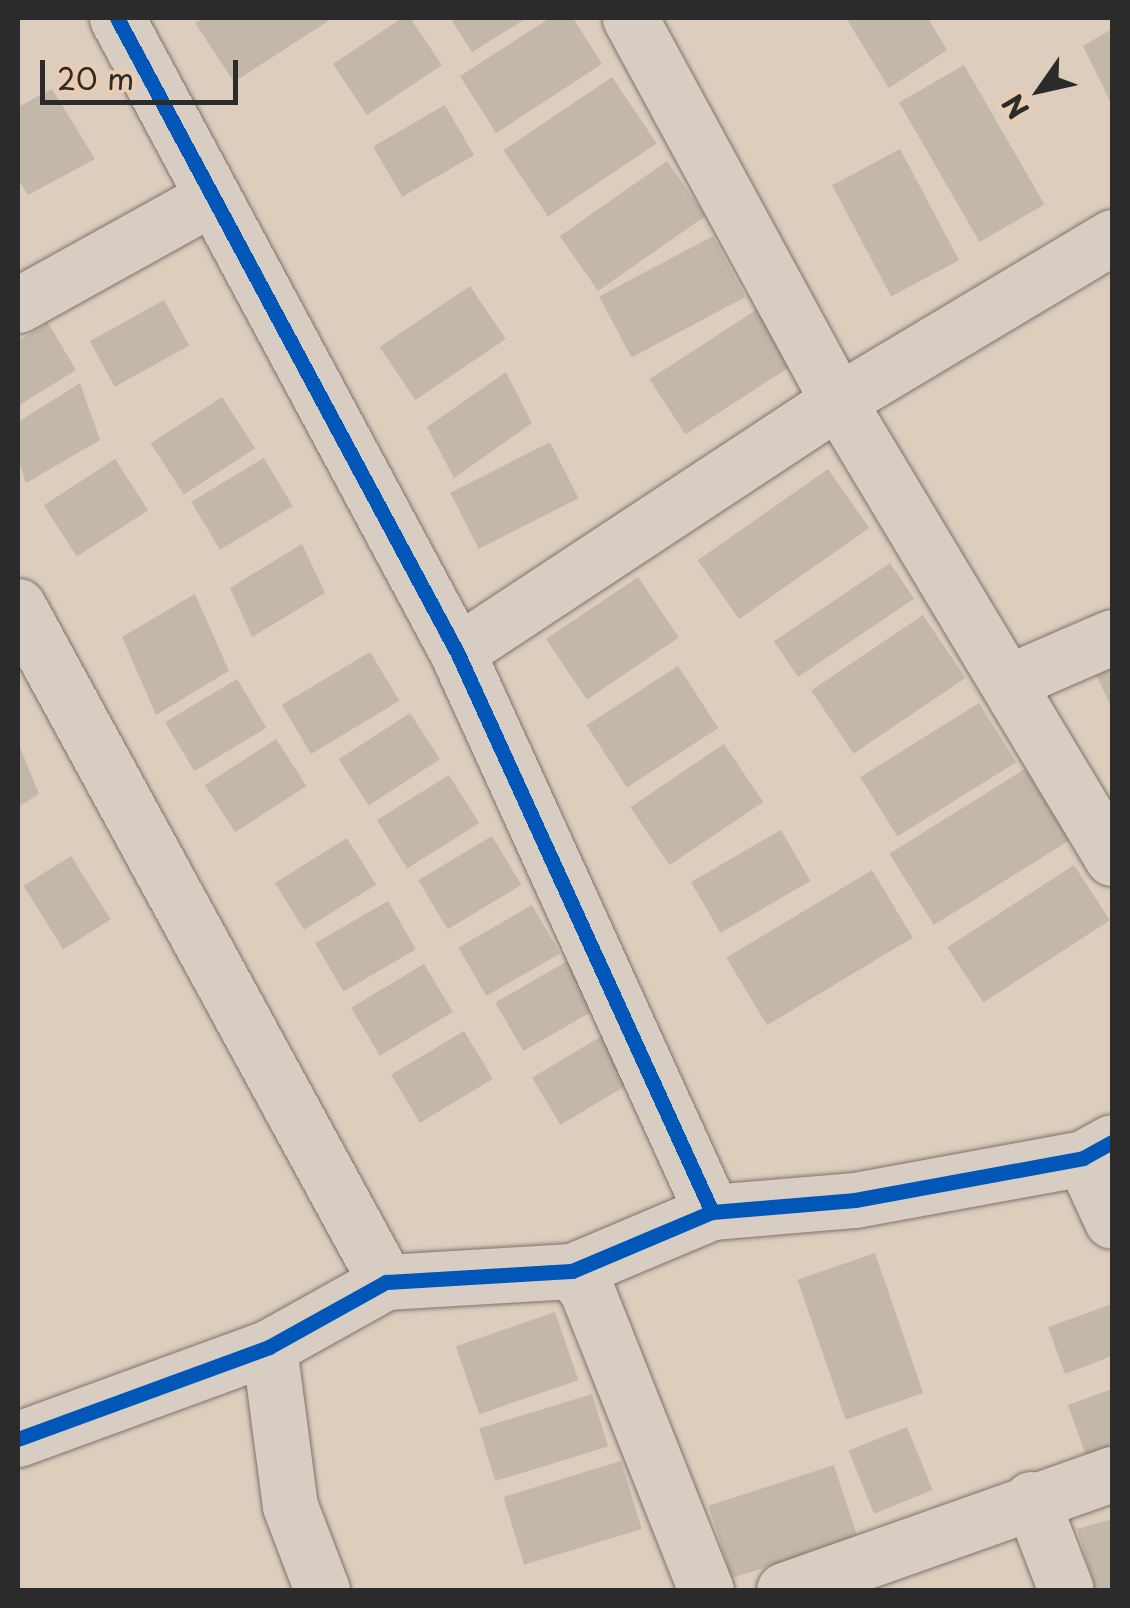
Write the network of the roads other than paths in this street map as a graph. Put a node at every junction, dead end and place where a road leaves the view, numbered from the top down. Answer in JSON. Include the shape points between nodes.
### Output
{"nodes":[{"id":1,"x":117,"y":18,"type":"edge"},
{"id":2,"x":630,"y":18,"type":"edge"},
{"id":3,"x":209,"y":199,"type":"junction"},
{"id":4,"x":1112,"y":237,"type":"edge"},
{"id":5,"x":18,"y":305,"type":"edge"},
{"id":6,"x":838,"y":401,"type":"junction"},
{"id":7,"x":18,"y":606,"type":"edge"},
{"id":8,"x":1112,"y":637,"type":"edge"},
{"id":9,"x":457,"y":652,"type":"junction"},
{"id":10,"x":1008,"y":682,"type":"junction"},
{"id":11,"x":1112,"y":858,"type":"edge"},
{"id":12,"x":1098,"y":1150,"type":"edge"},
{"id":13,"x":712,"y":1212,"type":"junction"},
{"id":14,"x":1112,"y":1221,"type":"edge"},
{"id":15,"x":572,"y":1272,"type":"junction"},
{"id":16,"x":386,"y":1282,"type":"junction"},
{"id":17,"x":268,"y":1347,"type":"junction"},
{"id":18,"x":18,"y":1438,"type":"edge"},
{"id":19,"x":1112,"y":1474,"type":"edge"},
{"id":20,"x":1031,"y":1499,"type":"junction"},
{"id":21,"x":889,"y":1574,"type":"edge"},
{"id":22,"x":322,"y":1590,"type":"edge"},
{"id":23,"x":706,"y":1590,"type":"edge"},
{"id":24,"x":784,"y":1590,"type":"edge"},
{"id":25,"x":1066,"y":1590,"type":"edge"}],
"edges":[{"from":1,"to":3,"type":"street"},
{"from":2,"to":6,"type":"street"},
{"from":3,"to":5,"type":"street"},
{"from":3,"to":9,"type":"street"},
{"from":4,"to":6,"type":"street"},
{"from":6,"to":9,"type":"street"},
{"from":6,"to":10,"type":"street"},
{"from":7,"to":16,"type":"street"},
{"from":8,"to":10,"type":"street"},
{"from":9,"to":13,"type":"street"},
{"from":10,"to":11,"type":"street"},
{"from":12,"to":13,"type":"street","via":[[855,1200]]},
{"from":12,"to":14,"type":"street"},
{"from":13,"to":15,"type":"street"},
{"from":15,"to":16,"type":"street"},
{"from":15,"to":23,"type":"street","via":[[587,1291]]},
{"from":16,"to":17,"type":"street"},
{"from":17,"to":18,"type":"street"},
{"from":17,"to":22,"type":"street","via":[[290,1506]]},
{"from":19,"to":20,"type":"street"},
{"from":20,"to":21,"type":"street"},
{"from":20,"to":25,"type":"street"},
{"from":21,"to":24,"type":"street"}]}
